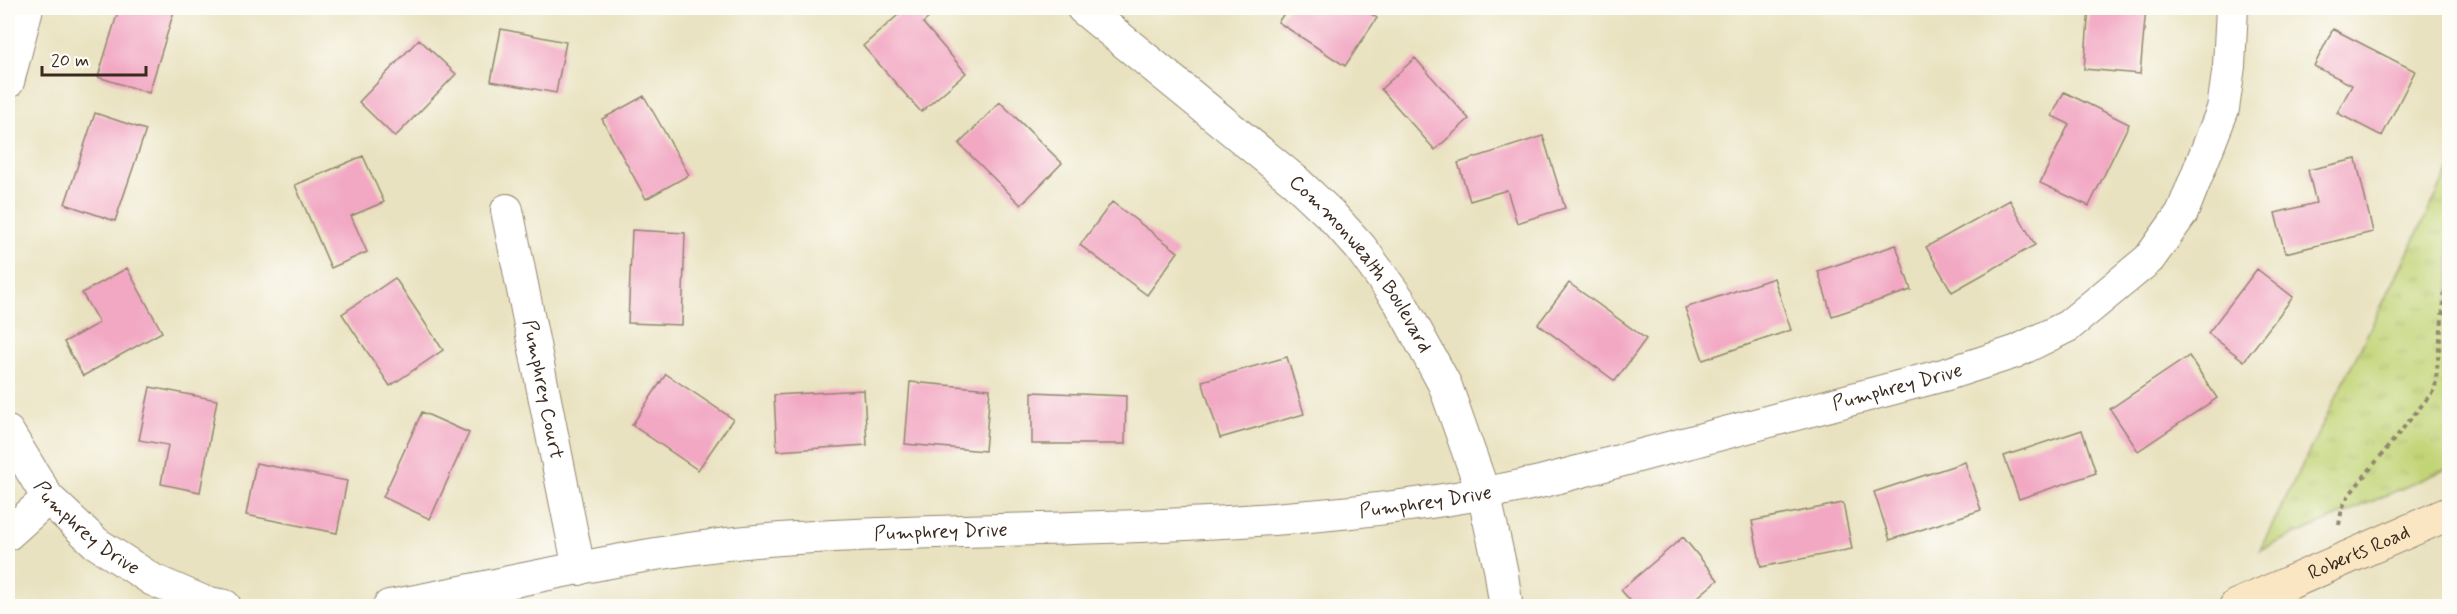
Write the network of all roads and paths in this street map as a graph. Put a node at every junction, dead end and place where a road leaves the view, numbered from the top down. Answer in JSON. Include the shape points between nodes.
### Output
{"nodes":[{"id":1,"x":27,"y":8,"type":"edge"},
{"id":2,"x":1083,"y":8,"type":"edge"},
{"id":3,"x":2232,"y":8,"type":"edge"},
{"id":4,"x":8,"y":82,"type":"edge"},
{"id":5,"x":507,"y":210,"type":"dead end"},
{"id":6,"x":2450,"y":283,"type":"edge"},
{"id":7,"x":8,"y":432,"type":"edge"},
{"id":8,"x":1485,"y":495,"type":"junction"},
{"id":9,"x":48,"y":498,"type":"junction"},
{"id":10,"x":2450,"y":513,"type":"edge"},
{"id":11,"x":8,"y":534,"type":"edge"},
{"id":12,"x":2339,"y":561,"type":"junction"},
{"id":13,"x":579,"y":568,"type":"junction"},
{"id":14,"x":225,"y":606,"type":"edge"},
{"id":15,"x":389,"y":606,"type":"edge"},
{"id":16,"x":1506,"y":606,"type":"edge"},
{"id":17,"x":2235,"y":606,"type":"edge"}],
"edges":[{"from":1,"to":4,"type":"street"},
{"from":2,"to":8,"type":"street","name":"Commonwealth Boulevard","via":[[1295,181],[1360,247],[1400,302],[1444,385]]},
{"from":3,"to":8,"type":"street","name":"Pumphrey Drive","via":[[2223,109],[2182,213],[2149,259],[2068,326],[2015,352],[1947,374]]},
{"from":5,"to":13,"type":"street","name":"Pumphrey Court"},
{"from":6,"to":12,"type":"path","via":[[2445,289],[2435,389],[2349,495],[2337,533]]},
{"from":7,"to":9,"type":"street","name":"Pumphrey Drive"},
{"from":8,"to":13,"type":"street","name":"Pumphrey Drive","via":[[1281,520],[779,539]]},
{"from":8,"to":16,"type":"street","name":"Commonwealth Boulevard"},
{"from":9,"to":11,"type":"street"},
{"from":9,"to":14,"type":"street","name":"Pumphrey Drive","via":[[96,543],[153,580],[204,602]]},
{"from":10,"to":12,"type":"main road","name":"Roberts Road"},
{"from":12,"to":17,"type":"main road","name":"Roberts Road"},
{"from":13,"to":15,"type":"street","name":"Pumphrey Drive"}]}
